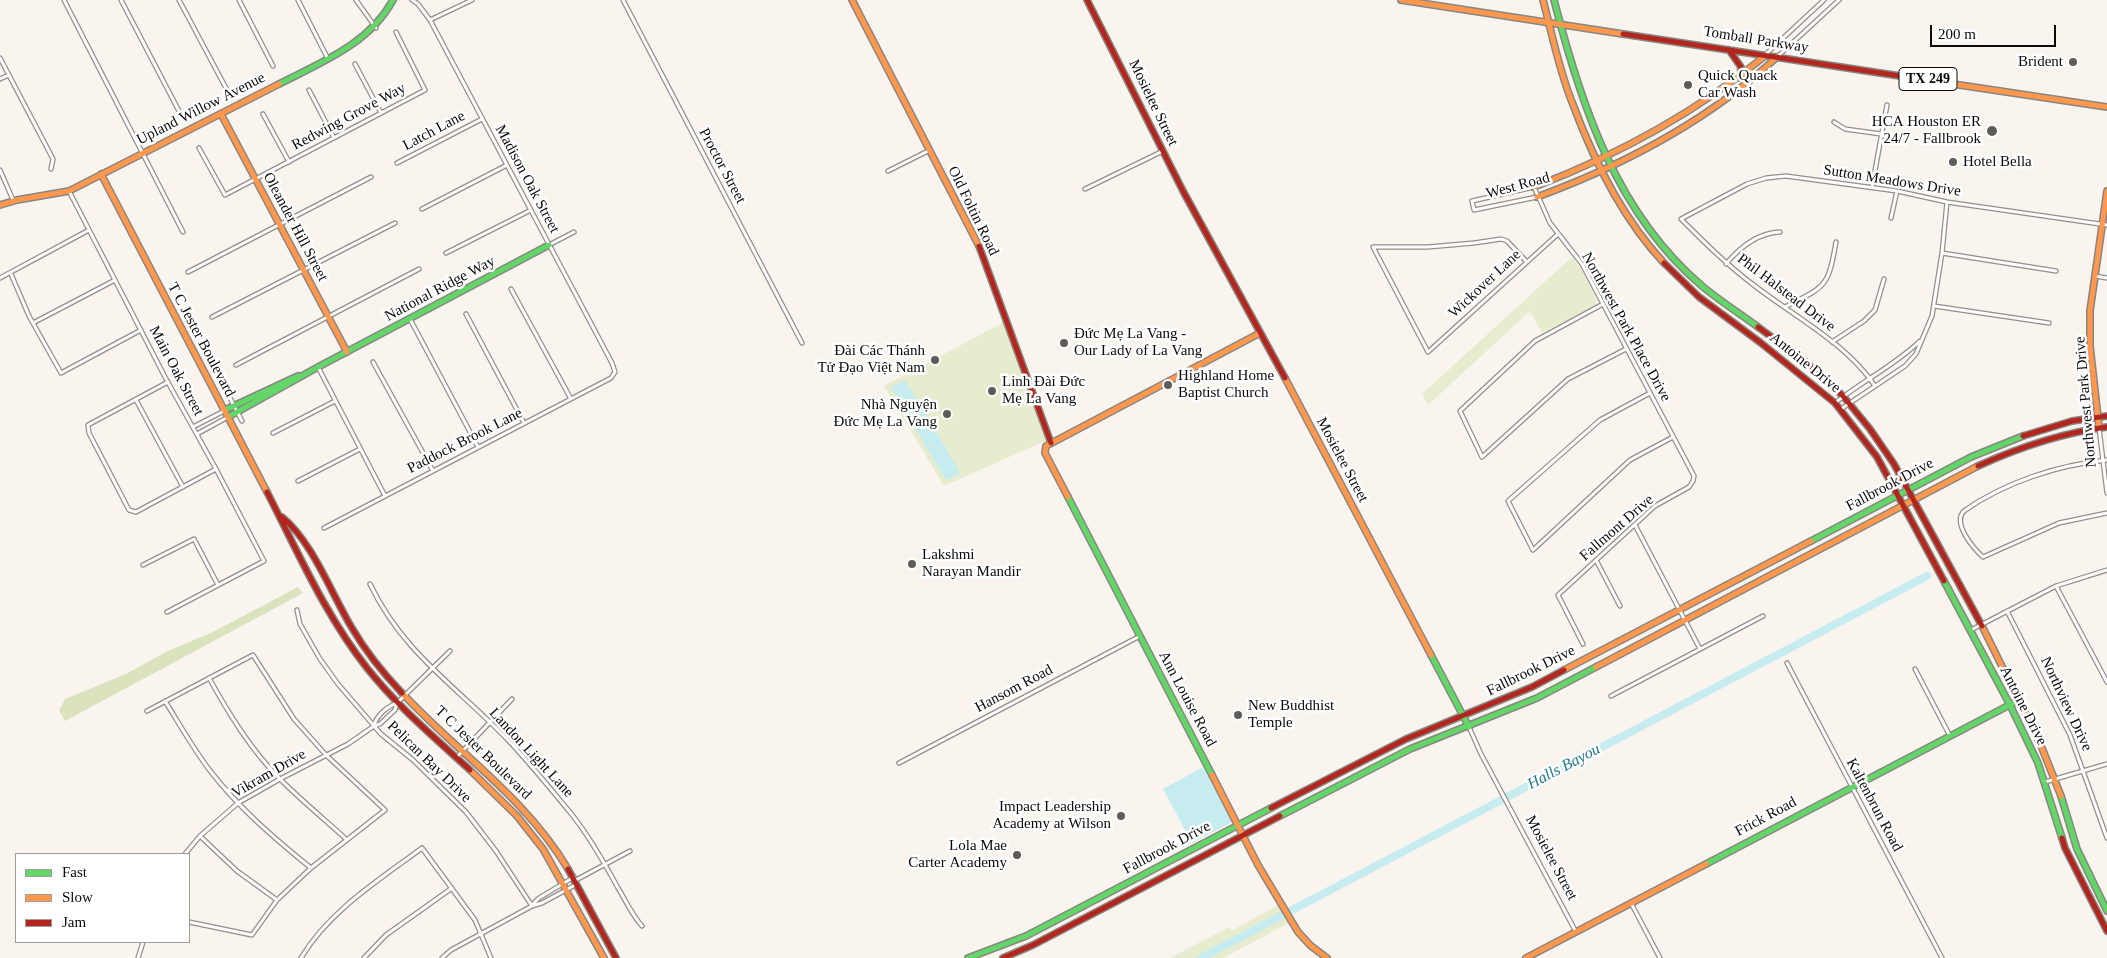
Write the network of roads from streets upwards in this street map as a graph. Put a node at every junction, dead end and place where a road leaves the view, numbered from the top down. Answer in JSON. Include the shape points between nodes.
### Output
{"nodes":[{"id":1,"x":64,"y":0,"type":"edge"},
{"id":2,"x":121,"y":0,"type":"edge"},
{"id":3,"x":180,"y":0,"type":"edge"},
{"id":4,"x":239,"y":0,"type":"edge"},
{"id":5,"x":298,"y":0,"type":"edge"},
{"id":6,"x":356,"y":0,"type":"edge"},
{"id":7,"x":393,"y":0,"type":"edge"},
{"id":8,"x":412,"y":0,"type":"edge"},
{"id":9,"x":472,"y":0,"type":"edge"},
{"id":10,"x":623,"y":0,"type":"edge"},
{"id":11,"x":852,"y":0,"type":"edge"},
{"id":12,"x":1087,"y":0,"type":"edge"},
{"id":13,"x":1401,"y":0,"type":"edge"},
{"id":14,"x":1543,"y":0,"type":"edge"},
{"id":15,"x":1554,"y":0,"type":"edge"},
{"id":16,"x":1824,"y":0,"type":"edge"},
{"id":17,"x":1840,"y":0,"type":"edge"},
{"id":18,"x":430,"y":20,"type":"junction"},
{"id":19,"x":1548,"y":21,"type":"junction"},
{"id":20,"x":1560,"y":23,"type":"junction"},
{"id":21,"x":376,"y":28,"type":"junction"},
{"id":22,"x":396,"y":32,"type":"dead end"},
{"id":23,"x":1728,"y":50,"type":"junction"},
{"id":24,"x":1765,"y":56,"type":"junction"},
{"id":25,"x":1777,"y":57,"type":"junction"},
{"id":26,"x":0,"y":58,"type":"edge"},
{"id":27,"x":328,"y":58,"type":"junction"},
{"id":28,"x":355,"y":64,"type":"dead end"},
{"id":29,"x":273,"y":66,"type":"dead end"},
{"id":30,"x":9,"y":75,"type":"junction"},
{"id":31,"x":1740,"y":78,"type":"junction"},
{"id":32,"x":0,"y":80,"type":"edge"},
{"id":33,"x":227,"y":90,"type":"dead end"},
{"id":34,"x":309,"y":90,"type":"dead end"},
{"id":35,"x":1580,"y":96,"type":"junction"},
{"id":36,"x":1571,"y":101,"type":"junction"},
{"id":37,"x":1887,"y":105,"type":"dead end"},
{"id":38,"x":2107,"y":107,"type":"edge"},
{"id":39,"x":180,"y":113,"type":"dead end"},
{"id":40,"x":381,"y":113,"type":"junction"},
{"id":41,"x":221,"y":114,"type":"junction"},
{"id":42,"x":263,"y":114,"type":"dead end"},
{"id":43,"x":1681,"y":118,"type":"junction"},
{"id":44,"x":482,"y":119,"type":"junction"},
{"id":45,"x":1834,"y":122,"type":"dead end"},
{"id":46,"x":1686,"y":126,"type":"junction"},
{"id":47,"x":1881,"y":134,"type":"junction"},
{"id":48,"x":334,"y":138,"type":"junction"},
{"id":49,"x":199,"y":148,"type":"dead end"},
{"id":50,"x":930,"y":150,"type":"junction"},
{"id":51,"x":1163,"y":151,"type":"junction"},
{"id":52,"x":142,"y":153,"type":"junction"},
{"id":53,"x":1606,"y":156,"type":"junction"},
{"id":54,"x":1596,"y":161,"type":"junction"},
{"id":55,"x":288,"y":162,"type":"junction"},
{"id":56,"x":397,"y":163,"type":"dead end"},
{"id":57,"x":507,"y":165,"type":"junction"},
{"id":58,"x":1610,"y":165,"type":"junction"},
{"id":59,"x":51,"y":169,"type":"dead end"},
{"id":60,"x":0,"y":170,"type":"edge"},
{"id":61,"x":1601,"y":170,"type":"junction"},
{"id":62,"x":888,"y":171,"type":"dead end"},
{"id":63,"x":101,"y":174,"type":"junction"},
{"id":64,"x":371,"y":176,"type":"dead end"},
{"id":65,"x":256,"y":179,"type":"junction"},
{"id":66,"x":1534,"y":187,"type":"junction"},
{"id":67,"x":1872,"y":187,"type":"junction"},
{"id":68,"x":1085,"y":189,"type":"dead end"},
{"id":69,"x":1897,"y":191,"type":"junction"},
{"id":70,"x":2107,"y":191,"type":"edge"},
{"id":71,"x":69,"y":192,"type":"junction"},
{"id":72,"x":1537,"y":197,"type":"junction"},
{"id":73,"x":12,"y":200,"type":"junction"},
{"id":74,"x":1947,"y":202,"type":"junction"},
{"id":75,"x":0,"y":205,"type":"edge"},
{"id":76,"x":422,"y":209,"type":"dead end"},
{"id":77,"x":531,"y":210,"type":"junction"},
{"id":78,"x":1891,"y":218,"type":"dead end"},
{"id":79,"x":1681,"y":219,"type":"joint"},
{"id":80,"x":395,"y":223,"type":"dead end"},
{"id":81,"x":280,"y":224,"type":"junction"},
{"id":82,"x":2104,"y":225,"type":"edge"},
{"id":83,"x":89,"y":230,"type":"junction"},
{"id":84,"x":184,"y":232,"type":"dead end"},
{"id":85,"x":574,"y":232,"type":"dead end"},
{"id":86,"x":1780,"y":232,"type":"dead end"},
{"id":87,"x":1558,"y":234,"type":"junction"},
{"id":88,"x":1836,"y":242,"type":"dead end"},
{"id":89,"x":549,"y":245,"type":"junction"},
{"id":90,"x":446,"y":253,"type":"dead end"},
{"id":91,"x":1942,"y":253,"type":"junction"},
{"id":92,"x":1670,"y":254,"type":"junction"},
{"id":93,"x":1526,"y":261,"type":"junction"},
{"id":94,"x":1662,"y":261,"type":"junction"},
{"id":95,"x":1726,"y":264,"type":"junction"},
{"id":96,"x":419,"y":269,"type":"dead end"},
{"id":97,"x":304,"y":270,"type":"junction"},
{"id":98,"x":2056,"y":271,"type":"dead end"},
{"id":99,"x":188,"y":272,"type":"dead end"},
{"id":100,"x":11,"y":274,"type":"junction"},
{"id":101,"x":2094,"y":276,"type":"junction"},
{"id":102,"x":0,"y":278,"type":"edge"},
{"id":103,"x":2107,"y":278,"type":"edge"},
{"id":104,"x":1884,"y":279,"type":"dead end"},
{"id":105,"x":115,"y":280,"type":"junction"},
{"id":106,"x":512,"y":289,"type":"dead end"},
{"id":107,"x":1603,"y":304,"type":"junction"},
{"id":108,"x":1934,"y":306,"type":"junction"},
{"id":109,"x":1785,"y":307,"type":"junction"},
{"id":110,"x":466,"y":314,"type":"dead end"},
{"id":111,"x":328,"y":317,"type":"junction"},
{"id":112,"x":212,"y":318,"type":"dead end"},
{"id":113,"x":410,"y":319,"type":"junction"},
{"id":114,"x":2049,"y":322,"type":"dead end"},
{"id":115,"x":33,"y":323,"type":"junction"},
{"id":116,"x":141,"y":330,"type":"junction"},
{"id":117,"x":1260,"y":333,"type":"junction"},
{"id":118,"x":1767,"y":334,"type":"junction"},
{"id":119,"x":1920,"y":341,"type":"junction"},
{"id":120,"x":1832,"y":342,"type":"junction"},
{"id":121,"x":802,"y":343,"type":"dead end"},
{"id":122,"x":1760,"y":343,"type":"junction"},
{"id":123,"x":1626,"y":348,"type":"junction"},
{"id":124,"x":347,"y":352,"type":"junction"},
{"id":125,"x":373,"y":362,"type":"dead end"},
{"id":126,"x":236,"y":365,"type":"dead end"},
{"id":127,"x":318,"y":367,"type":"junction"},
{"id":128,"x":614,"y":372,"type":"joint"},
{"id":129,"x":1869,"y":378,"type":"junction"},
{"id":130,"x":168,"y":382,"type":"junction"},
{"id":131,"x":1875,"y":386,"type":"junction"},
{"id":132,"x":1650,"y":393,"type":"junction"},
{"id":133,"x":1843,"y":396,"type":"junction"},
{"id":134,"x":230,"y":398,"type":"dead end"},
{"id":135,"x":571,"y":399,"type":"junction"},
{"id":136,"x":136,"y":400,"type":"junction"},
{"id":137,"x":336,"y":401,"type":"junction"},
{"id":138,"x":1835,"y":403,"type":"junction"},
{"id":139,"x":1850,"y":403,"type":"junction"},
{"id":140,"x":234,"y":406,"type":"junction"},
{"id":141,"x":1841,"y":409,"type":"junction"},
{"id":142,"x":225,"y":410,"type":"junction"},
{"id":143,"x":238,"y":412,"type":"junction"},
{"id":144,"x":2107,"y":416,"type":"edge"},
{"id":145,"x":228,"y":417,"type":"junction"},
{"id":146,"x":2097,"y":417,"type":"junction"},
{"id":147,"x":242,"y":422,"type":"dead end"},
{"id":148,"x":524,"y":423,"type":"junction"},
{"id":149,"x":193,"y":426,"type":"junction"},
{"id":150,"x":2099,"y":427,"type":"junction"},
{"id":151,"x":2107,"y":427,"type":"edge"},
{"id":152,"x":197,"y":434,"type":"junction"},
{"id":153,"x":273,"y":434,"type":"dead end"},
{"id":154,"x":1673,"y":437,"type":"junction"},
{"id":155,"x":1051,"y":443,"type":"junction"},
{"id":156,"x":478,"y":447,"type":"junction"},
{"id":157,"x":360,"y":449,"type":"junction"},
{"id":158,"x":2105,"y":460,"type":"edge"},
{"id":159,"x":216,"y":469,"type":"junction"},
{"id":160,"x":433,"y":471,"type":"junction"},
{"id":161,"x":298,"y":481,"type":"dead end"},
{"id":162,"x":1693,"y":481,"type":"joint"},
{"id":163,"x":183,"y":487,"type":"junction"},
{"id":164,"x":1908,"y":490,"type":"junction"},
{"id":165,"x":2107,"y":492,"type":"edge"},
{"id":166,"x":1899,"y":495,"type":"junction"},
{"id":167,"x":385,"y":496,"type":"junction"},
{"id":168,"x":1913,"y":500,"type":"junction"},
{"id":169,"x":1903,"y":505,"type":"junction"},
{"id":170,"x":2107,"y":513,"type":"edge"},
{"id":171,"x":281,"y":516,"type":"junction"},
{"id":172,"x":1635,"y":525,"type":"junction"},
{"id":173,"x":324,"y":528,"type":"dead end"},
{"id":174,"x":1801,"y":546,"type":"junction"},
{"id":175,"x":1806,"y":556,"type":"junction"},
{"id":176,"x":1596,"y":560,"type":"junction"},
{"id":177,"x":143,"y":565,"type":"dead end"},
{"id":178,"x":2107,"y":570,"type":"edge"},
{"id":179,"x":323,"y":574,"type":"junction"},
{"id":180,"x":312,"y":579,"type":"junction"},
{"id":181,"x":370,"y":584,"type":"dead end"},
{"id":182,"x":218,"y":585,"type":"junction"},
{"id":183,"x":2056,"y":586,"type":"junction"},
{"id":184,"x":1620,"y":606,"type":"dead end"},
{"id":185,"x":1680,"y":609,"type":"junction"},
{"id":186,"x":297,"y":610,"type":"dead end"},
{"id":187,"x":2007,"y":611,"type":"junction"},
{"id":188,"x":167,"y":612,"type":"dead end"},
{"id":189,"x":1763,"y":616,"type":"dead end"},
{"id":190,"x":1685,"y":619,"type":"junction"},
{"id":191,"x":1980,"y":625,"type":"junction"},
{"id":192,"x":1971,"y":630,"type":"junction"},
{"id":193,"x":1140,"y":636,"type":"junction"},
{"id":194,"x":1583,"y":644,"type":"dead end"},
{"id":195,"x":1700,"y":649,"type":"junction"},
{"id":196,"x":450,"y":651,"type":"dead end"},
{"id":197,"x":1787,"y":663,"type":"dead end"},
{"id":198,"x":1915,"y":669,"type":"dead end"},
{"id":199,"x":432,"y":670,"type":"junction"},
{"id":200,"x":209,"y":678,"type":"junction"},
{"id":201,"x":2107,"y":682,"type":"edge"},
{"id":202,"x":405,"y":696,"type":"junction"},
{"id":203,"x":1611,"y":696,"type":"dead end"},
{"id":204,"x":512,"y":699,"type":"dead end"},
{"id":205,"x":2018,"y":700,"type":"junction"},
{"id":206,"x":166,"y":701,"type":"junction"},
{"id":207,"x":398,"y":703,"type":"junction"},
{"id":208,"x":2010,"y":704,"type":"junction"},
{"id":209,"x":147,"y":711,"type":"dead end"},
{"id":210,"x":1464,"y":716,"type":"junction"},
{"id":211,"x":490,"y":722,"type":"junction"},
{"id":212,"x":374,"y":726,"type":"junction"},
{"id":213,"x":1469,"y":726,"type":"junction"},
{"id":214,"x":1950,"y":736,"type":"junction"},
{"id":215,"x":463,"y":750,"type":"junction"},
{"id":216,"x":326,"y":755,"type":"junction"},
{"id":217,"x":456,"y":758,"type":"junction"},
{"id":218,"x":899,"y":763,"type":"dead end"},
{"id":219,"x":2107,"y":764,"type":"edge"},
{"id":220,"x":2084,"y":772,"type":"junction"},
{"id":221,"x":280,"y":779,"type":"junction"},
{"id":222,"x":2056,"y":780,"type":"junction"},
{"id":223,"x":2045,"y":782,"type":"junction"},
{"id":224,"x":1852,"y":787,"type":"junction"},
{"id":225,"x":238,"y":804,"type":"junction"},
{"id":226,"x":1238,"y":825,"type":"junction"},
{"id":227,"x":1243,"y":835,"type":"junction"},
{"id":228,"x":200,"y":836,"type":"junction"},
{"id":229,"x":2107,"y":838,"type":"edge"},
{"id":230,"x":346,"y":839,"type":"junction"},
{"id":231,"x":630,"y":851,"type":"dead end"},
{"id":232,"x":186,"y":853,"type":"edge"},
{"id":233,"x":605,"y":864,"type":"junction"},
{"id":234,"x":311,"y":868,"type":"junction"},
{"id":235,"x":576,"y":880,"type":"junction"},
{"id":236,"x":565,"y":882,"type":"junction"},
{"id":237,"x":452,"y":888,"type":"junction"},
{"id":238,"x":568,"y":889,"type":"junction"},
{"id":239,"x":277,"y":900,"type":"junction"},
{"id":240,"x":1631,"y":903,"type":"junction"},
{"id":241,"x":532,"y":906,"type":"junction"},
{"id":242,"x":1083,"y":906,"type":"junction"},
{"id":243,"x":2107,"y":909,"type":"edge"},
{"id":244,"x":2097,"y":912,"type":"junction"},
{"id":245,"x":1087,"y":916,"type":"junction"},
{"id":246,"x":190,"y":922,"type":"edge"},
{"id":247,"x":642,"y":926,"type":"dead end"},
{"id":248,"x":1576,"y":932,"type":"junction"},
{"id":249,"x":2107,"y":932,"type":"edge"},
{"id":250,"x":482,"y":933,"type":"junction"},
{"id":251,"x":143,"y":943,"type":"edge"},
{"id":252,"x":1006,"y":945,"type":"junction"},
{"id":253,"x":1009,"y":955,"type":"junction"},
{"id":254,"x":138,"y":958,"type":"edge"},
{"id":255,"x":301,"y":958,"type":"edge"},
{"id":256,"x":364,"y":958,"type":"edge"},
{"id":257,"x":442,"y":958,"type":"edge"},
{"id":258,"x":491,"y":958,"type":"edge"},
{"id":259,"x":604,"y":958,"type":"edge"},
{"id":260,"x":616,"y":958,"type":"edge"},
{"id":261,"x":968,"y":958,"type":"edge"},
{"id":262,"x":1002,"y":958,"type":"edge"},
{"id":263,"x":1327,"y":958,"type":"edge"},
{"id":264,"x":1526,"y":958,"type":"edge"},
{"id":265,"x":1660,"y":958,"type":"edge"},
{"id":266,"x":1942,"y":958,"type":"edge"}],
"edges":[{"from":1,"to":52,"type":"street"},
{"from":2,"to":39,"type":"street"},
{"from":3,"to":33,"type":"street"},
{"from":4,"to":29,"type":"street"},
{"from":5,"to":27,"type":"street"},
{"from":6,"to":21,"type":"street"},
{"from":7,"to":21,"type":"street","name":"Upland Willow Avenue"},
{"from":8,"to":18,"type":"street","name":"Madison Oak Street"},
{"from":9,"to":18,"type":"street"},
{"from":10,"to":121,"type":"street","name":"Proctor Street"},
{"from":11,"to":50,"type":"street","name":"Old Foltin Road"},
{"from":12,"to":51,"type":"street","name":"Mosielee Street"},
{"from":13,"to":19,"type":"street","name":"Tomball Parkway","number":"TX 249"},
{"from":14,"to":19,"type":"street","name":"Antoine Drive"},
{"from":15,"to":20,"type":"street","name":"Antoine Drive"},
{"from":16,"to":24,"type":"street","name":"West Road"},
{"from":17,"to":25,"type":"street","name":"West Road"},
{"from":18,"to":44,"type":"street","name":"Madison Oak Street"},
{"from":19,"to":20,"type":"street","name":"Tomball Parkway","number":"TX 249"},
{"from":19,"to":36,"type":"street","name":"Antoine Drive"},
{"from":20,"to":23,"type":"street","name":"Tomball Parkway","number":"TX 249"},
{"from":20,"to":35,"type":"street","name":"Antoine Drive"},
{"from":21,"to":27,"type":"street","name":"Upland Willow Avenue","via":[[357,43]]},
{"from":22,"to":40,"type":"street","name":"Redwing Grove Way","via":[[425,90]]},
{"from":23,"to":24,"type":"street","name":"Tomball Parkway","number":"TX 249"},
{"from":23,"to":31,"type":"street","via":[[1742,67]]},
{"from":24,"to":25,"type":"street","name":"Tomball Parkway","number":"TX 249"},
{"from":24,"to":31,"type":"street","name":"West Road"},
{"from":25,"to":38,"type":"street","name":"Tomball Parkway","number":"TX 249"},
{"from":25,"to":46,"type":"street","name":"West Road","via":[[1730,98]]},
{"from":26,"to":30,"type":"street"},
{"from":27,"to":41,"type":"street","name":"Upland Willow Avenue"},
{"from":28,"to":40,"type":"street"},
{"from":30,"to":32,"type":"street"},
{"from":30,"to":59,"type":"street","via":[[53,159]]},
{"from":31,"to":43,"type":"street","name":"West Road"},
{"from":34,"to":48,"type":"street"},
{"from":35,"to":36,"type":"street"},
{"from":35,"to":53,"type":"street","name":"Antoine Drive"},
{"from":36,"to":54,"type":"street","name":"Antoine Drive"},
{"from":37,"to":47,"type":"street"},
{"from":40,"to":48,"type":"street","name":"Redwing Grove Way"},
{"from":41,"to":52,"type":"street","name":"Upland Willow Avenue"},
{"from":41,"to":65,"type":"street","name":"Oleander Hill Street"},
{"from":42,"to":55,"type":"street"},
{"from":43,"to":46,"type":"street"},
{"from":43,"to":53,"type":"street","name":"West Road"},
{"from":44,"to":56,"type":"street","name":"Latch Lane"},
{"from":44,"to":57,"type":"street","name":"Madison Oak Street"},
{"from":45,"to":47,"type":"street","via":[[1845,128]]},
{"from":46,"to":58,"type":"street","name":"West Road"},
{"from":47,"to":67,"type":"street"},
{"from":48,"to":55,"type":"street","name":"Redwing Grove Way"},
{"from":49,"to":65,"type":"street","name":"Redwing Grove Way","via":[[225,195]]},
{"from":50,"to":62,"type":"street"},
{"from":50,"to":155,"type":"street","name":"Old Foltin Road","via":[[978,244]]},
{"from":51,"to":68,"type":"street"},
{"from":51,"to":117,"type":"street","name":"Mosielee Street"},
{"from":52,"to":63,"type":"street","name":"Upland Willow Avenue"},
{"from":52,"to":84,"type":"street"},
{"from":53,"to":54,"type":"street","name":"West Road"},
{"from":53,"to":58,"type":"street","name":"Antoine Drive"},
{"from":54,"to":61,"type":"street","name":"Antoine Drive"},
{"from":54,"to":66,"type":"street","name":"West Road"},
{"from":55,"to":65,"type":"street","name":"Redwing Grove Way"},
{"from":57,"to":76,"type":"street"},
{"from":57,"to":77,"type":"street","name":"Madison Oak Street"},
{"from":58,"to":61,"type":"street","name":"West Road"},
{"from":58,"to":92,"type":"street","name":"Antoine Drive","via":[[1638,213]]},
{"from":60,"to":73,"type":"street"},
{"from":61,"to":72,"type":"street","name":"West Road"},
{"from":61,"to":94,"type":"street","name":"Antoine Drive","via":[[1621,206]]},
{"from":63,"to":71,"type":"street","name":"Upland Willow Avenue"},
{"from":63,"to":142,"type":"street","name":"T C Jester Boulevard"},
{"from":64,"to":81,"type":"street"},
{"from":65,"to":81,"type":"street","name":"Oleander Hill Street"},
{"from":66,"to":72,"type":"street","name":"Northwest Park Place Drive"},
{"from":66,"to":72,"type":"street","name":"West Road","via":[[1472,201],[1474,210]]},
{"from":67,"to":69,"type":"street","name":"Sutton Meadows Drive"},
{"from":67,"to":79,"type":"street","name":"Sutton Meadows Drive","via":[[1786,176],[1766,178],[1747,184]]},
{"from":69,"to":74,"type":"street","name":"Sutton Meadows Drive"},
{"from":69,"to":78,"type":"street"},
{"from":70,"to":82,"type":"street","name":"Northwest Park Drive"},
{"from":71,"to":73,"type":"street","name":"Upland Willow Avenue"},
{"from":71,"to":83,"type":"street","name":"Main Oak Street"},
{"from":72,"to":87,"type":"street","name":"Northwest Park Place Drive"},
{"from":73,"to":75,"type":"street","name":"Upland Willow Avenue"},
{"from":74,"to":82,"type":"street","name":"Sutton Meadows Drive"},
{"from":74,"to":91,"type":"street"},
{"from":77,"to":89,"type":"street","name":"Madison Oak Street"},
{"from":77,"to":90,"type":"street"},
{"from":79,"to":95,"type":"street","name":"Phil Halstead Drive"},
{"from":80,"to":97,"type":"street"},
{"from":81,"to":97,"type":"street","name":"Oleander Hill Street"},
{"from":81,"to":99,"type":"street"},
{"from":82,"to":101,"type":"street","name":"Northwest Park Drive"},
{"from":83,"to":100,"type":"street"},
{"from":83,"to":105,"type":"street","name":"Main Oak Street"},
{"from":85,"to":89,"type":"street","name":"National Ridge Way"},
{"from":86,"to":95,"type":"street","via":[[1769,233],[1745,245]]},
{"from":87,"to":93,"type":"street","name":"Wickover Lane"},
{"from":87,"to":107,"type":"street","name":"Northwest Park Place Drive","via":[[1576,255]]},
{"from":88,"to":109,"type":"street","via":[[1831,272],[1825,284]]},
{"from":89,"to":113,"type":"street","name":"National Ridge Way"},
{"from":89,"to":128,"type":"street","name":"Madison Oak Street"},
{"from":91,"to":98,"type":"street"},
{"from":91,"to":108,"type":"street"},
{"from":92,"to":94,"type":"street"},
{"from":92,"to":118,"type":"street","name":"Antoine Drive","via":[[1702,286]]},
{"from":93,"to":93,"type":"street","name":"Wickover Lane","via":[[1508,241],[1501,239],[1428,247],[1373,247],[1428,352]]},
{"from":94,"to":122,"type":"street","name":"Antoine Drive","via":[[1699,296]]},
{"from":95,"to":109,"type":"street","name":"Phil Halstead Drive"},
{"from":96,"to":111,"type":"street"},
{"from":97,"to":111,"type":"street","name":"Oleander Hill Street"},
{"from":97,"to":112,"type":"street"},
{"from":100,"to":102,"type":"street"},
{"from":100,"to":115,"type":"street"},
{"from":101,"to":103,"type":"street"},
{"from":101,"to":146,"type":"street","name":"Northwest Park Drive","via":[[2090,346]]},
{"from":104,"to":120,"type":"street","via":[[1876,310]]},
{"from":105,"to":115,"type":"street"},
{"from":105,"to":116,"type":"street","name":"Main Oak Street"},
{"from":106,"to":135,"type":"street"},
{"from":107,"to":123,"type":"street","name":"Northwest Park Place Drive"},
{"from":107,"to":123,"type":"street","via":[[1534,342],[1460,411],[1482,457],[1568,380]]},
{"from":108,"to":114,"type":"street"},
{"from":108,"to":119,"type":"street"},
{"from":109,"to":120,"type":"street","name":"Phil Halstead Drive"},
{"from":110,"to":148,"type":"street"},
{"from":111,"to":124,"type":"street","name":"Oleander Hill Street"},
{"from":111,"to":126,"type":"street"},
{"from":113,"to":124,"type":"street","name":"National Ridge Way"},
{"from":113,"to":156,"type":"street"},
{"from":115,"to":116,"type":"street","via":[[61,373]]},
{"from":116,"to":130,"type":"street","name":"Main Oak Street"},
{"from":117,"to":155,"type":"street"},
{"from":117,"to":210,"type":"street","name":"Mosielee Street"},
{"from":118,"to":122,"type":"street"},
{"from":118,"to":133,"type":"street","name":"Antoine Drive","via":[[1807,362]]},
{"from":119,"to":129,"type":"street"},
{"from":119,"to":131,"type":"street","via":[[1916,354],[1905,366]]},
{"from":120,"to":129,"type":"street","name":"Phil Halstead Drive"},
{"from":122,"to":138,"type":"street","name":"Antoine Drive"},
{"from":123,"to":132,"type":"street","name":"Northwest Park Place Drive"},
{"from":124,"to":127,"type":"street","name":"National Ridge Way"},
{"from":125,"to":160,"type":"street"},
{"from":127,"to":137,"type":"street"},
{"from":127,"to":140,"type":"street","name":"National Ridge Way"},
{"from":127,"to":143,"type":"street","name":"National Ridge Way"},
{"from":128,"to":135,"type":"street","name":"Paddock Brook Lane","via":[[611,378]]},
{"from":129,"to":131,"type":"street","name":"Phil Halstead Drive"},
{"from":129,"to":133,"type":"street"},
{"from":130,"to":136,"type":"street"},
{"from":130,"to":149,"type":"street","name":"Main Oak Street"},
{"from":131,"to":139,"type":"street"},
{"from":132,"to":154,"type":"street","name":"Northwest Park Place Drive"},
{"from":132,"to":154,"type":"street","via":[[1600,420],[1508,501],[1534,550],[1630,460]]},
{"from":133,"to":138,"type":"street"},
{"from":133,"to":139,"type":"street","name":"Antoine Drive"},
{"from":134,"to":140,"type":"street","name":"T C Jester Boulevard"},
{"from":135,"to":148,"type":"street","name":"Paddock Brook Lane"},
{"from":136,"to":163,"type":"street"},
{"from":136,"to":163,"type":"street","via":[[91,423],[88,429],[132,512]]},
{"from":137,"to":153,"type":"street"},
{"from":137,"to":157,"type":"street"},
{"from":138,"to":141,"type":"street","name":"Antoine Drive"},
{"from":139,"to":141,"type":"street"},
{"from":139,"to":164,"type":"street","name":"Antoine Drive","via":[[1884,447]]},
{"from":140,"to":142,"type":"street","name":"National Ridge Way"},
{"from":140,"to":143,"type":"street","name":"T C Jester Boulevard"},
{"from":141,"to":166,"type":"street","name":"Antoine Drive","via":[[1877,457]]},
{"from":142,"to":145,"type":"street","name":"T C Jester Boulevard"},
{"from":142,"to":149,"type":"street","name":"National Ridge Way"},
{"from":143,"to":145,"type":"street","name":"National Ridge Way"},
{"from":143,"to":147,"type":"street","name":"T C Jester Boulevard"},
{"from":144,"to":146,"type":"street","name":"Fallbrook Drive"},
{"from":145,"to":152,"type":"street","name":"National Ridge Way"},
{"from":145,"to":171,"type":"street","name":"T C Jester Boulevard"},
{"from":146,"to":150,"type":"street","name":"Northwest Park Drive"},
{"from":146,"to":164,"type":"street","name":"Fallbrook Drive","via":[[2026,433]]},
{"from":148,"to":156,"type":"street","name":"Paddock Brook Lane"},
{"from":149,"to":152,"type":"street","name":"Main Oak Street"},
{"from":150,"to":151,"type":"street","name":"Fallbrook Drive"},
{"from":150,"to":158,"type":"street","name":"Northwest Park Drive"},
{"from":150,"to":168,"type":"street","name":"Fallbrook Drive","via":[[2028,444],[1975,467]]},
{"from":152,"to":159,"type":"street","name":"Main Oak Street"},
{"from":154,"to":162,"type":"street","name":"Northwest Park Place Drive","via":[[1694,476]]},
{"from":155,"to":193,"type":"street","name":"Ann Louise Road","via":[[1046,446],[1045,454]]},
{"from":156,"to":160,"type":"street","name":"Paddock Brook Lane"},
{"from":157,"to":161,"type":"street"},
{"from":157,"to":167,"type":"street"},
{"from":158,"to":165,"type":"street","name":"Northwest Park Drive"},
{"from":158,"to":170,"type":"street","via":[[2040,474],[1982,500],[1961,513],[1960,523],[1973,548],[1983,557],[2059,523]]},
{"from":159,"to":163,"type":"street"},
{"from":159,"to":182,"type":"street","name":"Main Oak Street","via":[[264,561]]},
{"from":160,"to":167,"type":"street","name":"Paddock Brook Lane"},
{"from":162,"to":172,"type":"street","name":"Fallmont Drive","via":[[1655,506]]},
{"from":164,"to":166,"type":"street","name":"Fallbrook Drive"},
{"from":164,"to":168,"type":"street","name":"Antoine Drive"},
{"from":166,"to":169,"type":"street","name":"Antoine Drive"},
{"from":166,"to":174,"type":"street","name":"Fallbrook Drive"},
{"from":167,"to":173,"type":"street","name":"Paddock Brook Lane"},
{"from":168,"to":169,"type":"street","name":"Fallbrook Drive"},
{"from":168,"to":191,"type":"street","name":"Antoine Drive"},
{"from":169,"to":175,"type":"street","name":"Fallbrook Drive"},
{"from":169,"to":192,"type":"street","name":"Antoine Drive"},
{"from":171,"to":179,"type":"street","name":"T C Jester Boulevard","via":[[290,522]]},
{"from":171,"to":180,"type":"street","name":"T C Jester Boulevard"},
{"from":172,"to":176,"type":"street","name":"Fallmont Drive"},
{"from":172,"to":185,"type":"street"},
{"from":174,"to":175,"type":"street"},
{"from":174,"to":185,"type":"street","name":"Fallbrook Drive"},
{"from":175,"to":190,"type":"street","name":"Fallbrook Drive"},
{"from":176,"to":184,"type":"street"},
{"from":176,"to":194,"type":"street","name":"Fallmont Drive","via":[[1558,595]]},
{"from":177,"to":182,"type":"street","via":[[194,539]]},
{"from":178,"to":183,"type":"street"},
{"from":179,"to":180,"type":"street"},
{"from":179,"to":202,"type":"street","name":"T C Jester Boulevard","via":[[369,655]]},
{"from":180,"to":207,"type":"street","name":"T C Jester Boulevard","via":[[358,658]]},
{"from":181,"to":199,"type":"street","name":"Landon Light Lane","via":[[399,632]]},
{"from":182,"to":188,"type":"street"},
{"from":183,"to":187,"type":"street"},
{"from":183,"to":201,"type":"street"},
{"from":185,"to":190,"type":"street"},
{"from":185,"to":210,"type":"street","name":"Fallbrook Drive","via":[[1532,687]]},
{"from":186,"to":212,"type":"street","name":"Pelican Bay Drive","via":[[300,624],[320,659]]},
{"from":187,"to":191,"type":"street"},
{"from":187,"to":220,"type":"street","name":"Northview Drive","via":[[2059,712]]},
{"from":189,"to":195,"type":"street"},
{"from":190,"to":195,"type":"street"},
{"from":190,"to":213,"type":"street","name":"Fallbrook Drive","via":[[1537,698]]},
{"from":191,"to":192,"type":"street"},
{"from":191,"to":205,"type":"street","name":"Antoine Drive"},
{"from":192,"to":208,"type":"street","name":"Antoine Drive"},
{"from":193,"to":218,"type":"street","name":"Hansom Road"},
{"from":193,"to":226,"type":"street","name":"Ann Louise Road"},
{"from":195,"to":203,"type":"street"},
{"from":196,"to":199,"type":"street","name":"Vikram Drive"},
{"from":197,"to":224,"type":"street","name":"Kaltenbrun Road"},
{"from":198,"to":214,"type":"street"},
{"from":199,"to":202,"type":"street","name":"Vikram Drive"},
{"from":199,"to":211,"type":"street","name":"Landon Light Lane"},
{"from":200,"to":206,"type":"street"},
{"from":200,"to":216,"type":"street","via":[[252,655],[294,719]]},
{"from":200,"to":221,"type":"street","via":[[234,720]]},
{"from":202,"to":207,"type":"street","name":"Vikram Drive"},
{"from":202,"to":215,"type":"street","name":"T C Jester Boulevard"},
{"from":204,"to":211,"type":"street"},
{"from":205,"to":208,"type":"street","name":"Frick Road"},
{"from":205,"to":222,"type":"street","name":"Antoine Drive"},
{"from":206,"to":209,"type":"street"},
{"from":206,"to":225,"type":"street","via":[[211,772]]},
{"from":207,"to":212,"type":"street","name":"Vikram Drive","via":[[389,716]]},
{"from":207,"to":212,"type":"street","name":"Vikram Drive","via":[[384,711]]},
{"from":207,"to":217,"type":"street","name":"T C Jester Boulevard"},
{"from":208,"to":214,"type":"street","name":"Frick Road"},
{"from":208,"to":223,"type":"street","name":"Antoine Drive"},
{"from":210,"to":213,"type":"street","name":"Mosielee Street"},
{"from":210,"to":226,"type":"street","name":"Fallbrook Drive","via":[[1397,743]]},
{"from":211,"to":215,"type":"street"},
{"from":211,"to":233,"type":"street","name":"Landon Light Lane","via":[[571,813]]},
{"from":212,"to":216,"type":"street","name":"Vikram Drive"},
{"from":212,"to":241,"type":"street","name":"Pelican Bay Drive","via":[[466,812],[496,850]]},
{"from":213,"to":227,"type":"street","name":"Fallbrook Drive","via":[[1410,749]]},
{"from":213,"to":248,"type":"street","name":"Mosielee Street"},
{"from":214,"to":224,"type":"street","name":"Frick Road"},
{"from":215,"to":217,"type":"street"},
{"from":215,"to":235,"type":"street","name":"T C Jester Boulevard","via":[[539,826]]},
{"from":216,"to":221,"type":"street","name":"Vikram Drive"},
{"from":216,"to":230,"type":"street","via":[[385,810]]},
{"from":217,"to":236,"type":"street","name":"T C Jester Boulevard","via":[[517,817]]},
{"from":219,"to":220,"type":"street"},
{"from":220,"to":222,"type":"street"},
{"from":220,"to":229,"type":"street","name":"Northview Drive"},
{"from":221,"to":225,"type":"street","name":"Vikram Drive"},
{"from":221,"to":230,"type":"street"},
{"from":222,"to":223,"type":"street"},
{"from":222,"to":243,"type":"street","name":"Antoine Drive","via":[[2077,849]]},
{"from":223,"to":244,"type":"street","name":"Antoine Drive","via":[[2065,848]]},
{"from":224,"to":240,"type":"street","name":"Frick Road"},
{"from":224,"to":266,"type":"street","name":"Kaltenbrun Road"},
{"from":225,"to":228,"type":"street","name":"Vikram Drive"},
{"from":225,"to":234,"type":"street"},
{"from":226,"to":227,"type":"street","name":"Ann Louise Road"},
{"from":226,"to":242,"type":"street","name":"Fallbrook Drive"},
{"from":227,"to":245,"type":"street","name":"Fallbrook Drive"},
{"from":227,"to":263,"type":"street","name":"Ann Louise Road","via":[[1293,925]]},
{"from":228,"to":232,"type":"street","name":"Vikram Drive"},
{"from":228,"to":239,"type":"street","via":[[237,871]]},
{"from":230,"to":234,"type":"street"},
{"from":231,"to":233,"type":"street"},
{"from":233,"to":235,"type":"street"},
{"from":233,"to":247,"type":"street","name":"Landon Light Lane"},
{"from":234,"to":239,"type":"street"},
{"from":235,"to":236,"type":"street"},
{"from":235,"to":238,"type":"street"},
{"from":235,"to":260,"type":"street","name":"T C Jester Boulevard"},
{"from":236,"to":238,"type":"street","name":"T C Jester Boulevard"},
{"from":236,"to":241,"type":"street","via":[[538,898]]},
{"from":237,"to":250,"type":"street"},
{"from":237,"to":255,"type":"street","via":[[422,848],[352,901],[308,946]]},
{"from":237,"to":256,"type":"street","via":[[386,935]]},
{"from":238,"to":241,"type":"street"},
{"from":238,"to":259,"type":"street","name":"T C Jester Boulevard"},
{"from":239,"to":246,"type":"street","via":[[252,935]]},
{"from":240,"to":248,"type":"street","name":"Frick Road"},
{"from":240,"to":265,"type":"street"},
{"from":241,"to":250,"type":"street"},
{"from":242,"to":245,"type":"street"},
{"from":242,"to":252,"type":"street","name":"Fallbrook Drive"},
{"from":243,"to":244,"type":"street"},
{"from":244,"to":249,"type":"street","name":"Antoine Drive"},
{"from":245,"to":253,"type":"street","name":"Fallbrook Drive"},
{"from":248,"to":264,"type":"street","name":"Frick Road"},
{"from":250,"to":257,"type":"street"},
{"from":250,"to":258,"type":"street"},
{"from":251,"to":254,"type":"street"},
{"from":252,"to":253,"type":"street"},
{"from":252,"to":261,"type":"street","name":"Fallbrook Drive"},
{"from":253,"to":262,"type":"street","name":"Fallbrook Drive"}]}
